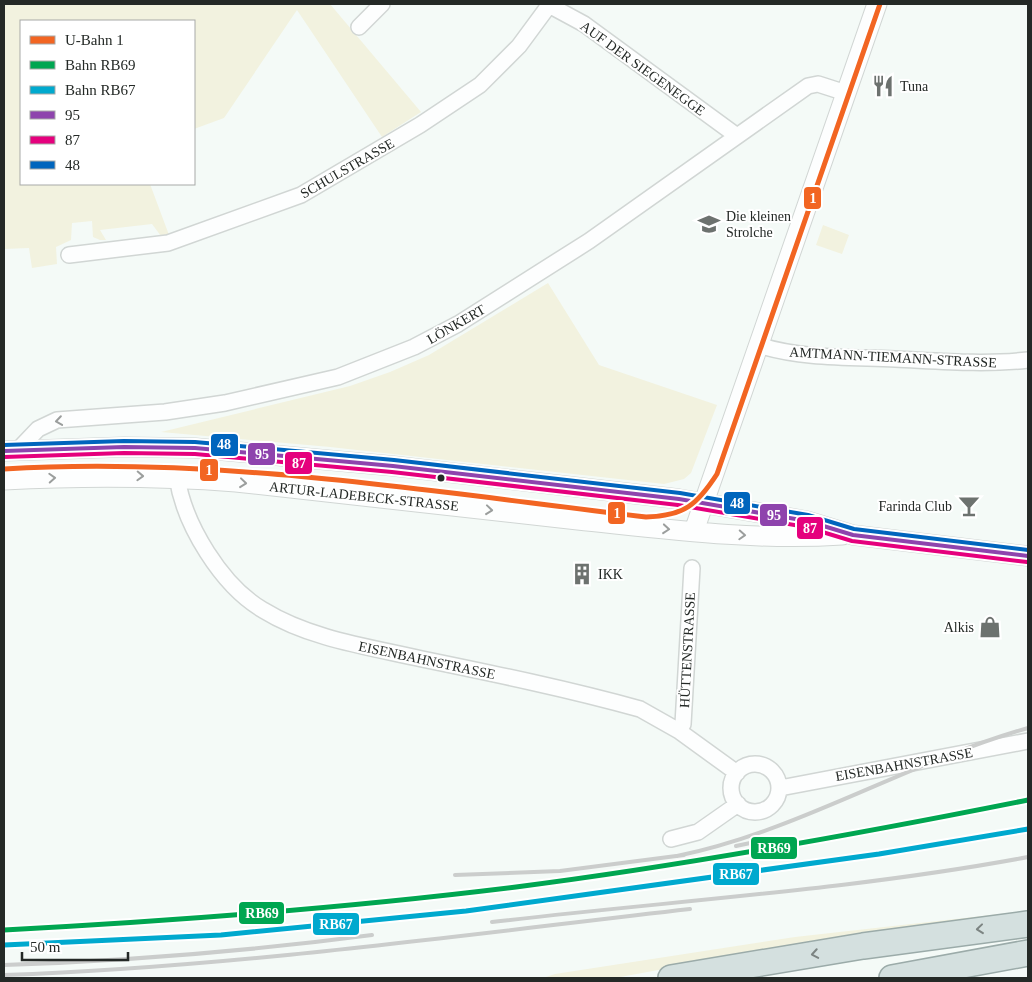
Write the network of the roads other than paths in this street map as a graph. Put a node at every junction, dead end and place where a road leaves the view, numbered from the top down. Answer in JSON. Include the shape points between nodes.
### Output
{"nodes":[{"id":1,"x":382,"y":4,"type":"edge"},
{"id":2,"x":549,"y":4,"type":"edge"},
{"id":3,"x":877,"y":4,"type":"edge"},
{"id":4,"x":359,"y":27,"type":"dead end"},
{"id":5,"x":846,"y":93,"type":"junction"},
{"id":6,"x":737,"y":136,"type":"junction"},
{"id":7,"x":69,"y":255,"type":"dead end"},
{"id":8,"x":758,"y":345,"type":"junction"},
{"id":9,"x":1028,"y":360,"type":"edge"},
{"id":10,"x":11,"y":451,"type":"edge"},
{"id":11,"x":177,"y":477,"type":"junction"},
{"id":12,"x":4,"y":480,"type":"edge"},
{"id":13,"x":704,"y":503,"type":"junction"},
{"id":14,"x":694,"y":531,"type":"junction"},
{"id":15,"x":853,"y":535,"type":"junction"},
{"id":16,"x":1028,"y":556,"type":"edge"},
{"id":17,"x":692,"y":568,"type":"dead end"},
{"id":18,"x":679,"y":731,"type":"junction"},
{"id":19,"x":1028,"y":741,"type":"edge"},
{"id":20,"x":737,"y":773,"type":"junction"},
{"id":21,"x":780,"y":788,"type":"junction"},
{"id":22,"x":738,"y":804,"type":"junction"},
{"id":23,"x":671,"y":840,"type":"dead end"},
{"id":24,"x":1028,"y":924,"type":"edge"},
{"id":25,"x":1028,"y":953,"type":"edge"},
{"id":26,"x":671,"y":978,"type":"edge"},
{"id":27,"x":892,"y":978,"type":"edge"}],
"edges":[{"from":1,"to":4,"type":"street"},
{"from":2,"to":6,"type":"street","name":"AUF DER SIEGENEGGE","via":[[584,24]]},
{"from":2,"to":7,"type":"street","name":"SCHULSTRASSE","via":[[519,46],[480,85],[420,125],[301,195],[168,242]]},
{"from":3,"to":5,"type":"street"},
{"from":5,"to":6,"type":"street","name":"LÖNKERT","via":[[813,84]]},
{"from":5,"to":8,"type":"street"},
{"from":6,"to":10,"type":"street","name":"LÖNKERT","one_way":true,"via":[[582,246],[458,324],[406,351],[338,377],[280,392],[196,408],[48,423]]},
{"from":8,"to":9,"type":"street","name":"AMTMANN-TIEMANN-STRASSE","via":[[784,353],[818,356],[979,362]]},
{"from":8,"to":13,"type":"street"},
{"from":10,"to":13,"type":"street","via":[[124,447],[249,452],[550,483]]},
{"from":12,"to":11,"type":"street","name":"ARTUR-LADEBECK-STRASSE","one_way":true,"via":[[103,475]]},
{"from":11,"to":14,"type":"street","name":"ARTUR-LADEBECK-STRASSE","one_way":true},
{"from":11,"to":18,"type":"street","name":"EISENBAHNSTRASSE","via":[[179,494],[215,565],[239,593],[264,611],[341,641],[640,709]]},
{"from":13,"to":14,"type":"street"},
{"from":13,"to":15,"type":"street","via":[[807,521]]},
{"from":14,"to":15,"type":"street","name":"ARTUR-LADEBECK-STRASSE","one_way":true,"via":[[809,538]]},
{"from":15,"to":16,"type":"street"},
{"from":17,"to":18,"type":"street","name":"HÜTTENSTRASSE","via":[[683,724]]},
{"from":18,"to":20,"type":"street","name":"EISENBAHNSTRASSE"},
{"from":19,"to":21,"type":"street","name":"EISENBAHNSTRASSE"},
{"from":20,"to":21,"type":"street","via":[[750,764],[762,764],[776,774]]},
{"from":20,"to":22,"type":"street","via":[[732,789]]},
{"from":21,"to":22,"type":"street","via":[[776,801],[765,810],[752,812]]},
{"from":22,"to":23,"type":"street","via":[[698,832]]},
{"from":24,"to":26,"type":"highway","one_way":true,"via":[[863,946]]},
{"from":25,"to":27,"type":"highway"}]}
